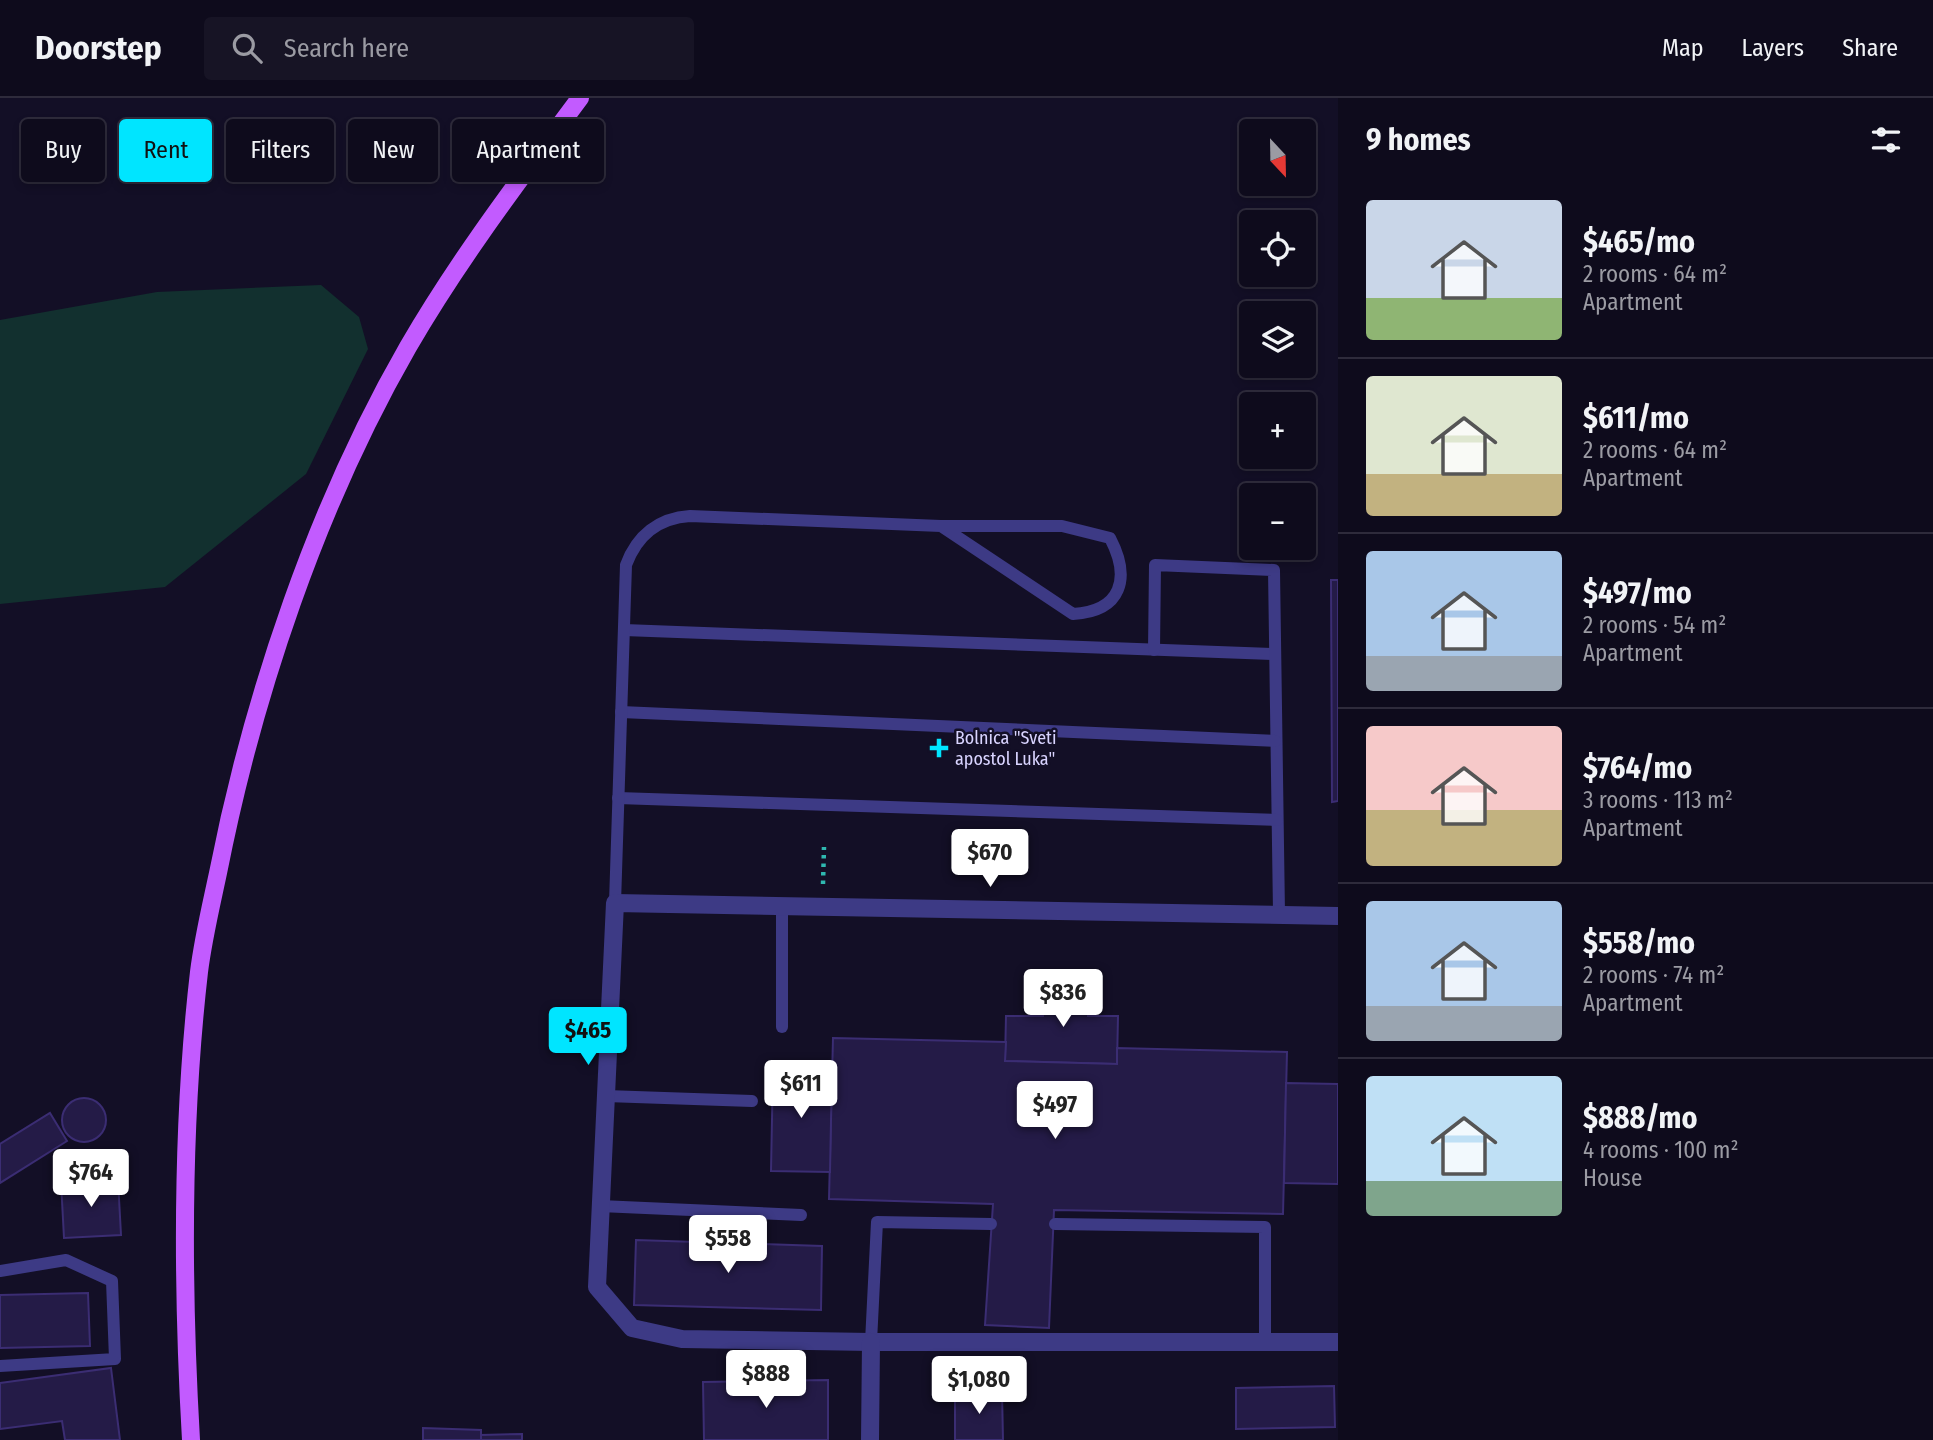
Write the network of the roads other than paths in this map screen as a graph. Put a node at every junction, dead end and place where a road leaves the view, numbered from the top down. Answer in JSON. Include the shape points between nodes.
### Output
{"nodes":[{"id":1,"x":580,"y":98,"type":"edge"},
{"id":2,"x":941,"y":526,"type":"junction"},
{"id":3,"x":624,"y":630,"type":"junction"},
{"id":4,"x":1154,"y":650,"type":"junction"},
{"id":5,"x":1274,"y":654,"type":"junction"},
{"id":6,"x":621,"y":712,"type":"junction"},
{"id":7,"x":1275,"y":741,"type":"junction"},
{"id":8,"x":618,"y":798,"type":"junction"},
{"id":9,"x":1277,"y":820,"type":"junction"},
{"id":10,"x":615,"y":903,"type":"junction"},
{"id":11,"x":782,"y":905,"type":"junction"},
{"id":12,"x":1279,"y":914,"type":"junction"},
{"id":13,"x":1338,"y":916,"type":"edge"},
{"id":14,"x":782,"y":1027,"type":"dead end"},
{"id":15,"x":606,"y":1096,"type":"junction"},
{"id":16,"x":752,"y":1101,"type":"dead end"},
{"id":17,"x":600,"y":1206,"type":"junction"},
{"id":18,"x":801,"y":1215,"type":"dead end"},
{"id":19,"x":991,"y":1224,"type":"dead end"},
{"id":20,"x":1055,"y":1224,"type":"dead end"},
{"id":21,"x":0,"y":1271,"type":"edge"},
{"id":22,"x":871,"y":1342,"type":"junction"},
{"id":23,"x":1265,"y":1342,"type":"junction"},
{"id":24,"x":1338,"y":1342,"type":"edge"},
{"id":25,"x":0,"y":1366,"type":"edge"},
{"id":26,"x":191,"y":1440,"type":"edge"},
{"id":27,"x":870,"y":1440,"type":"edge"}],
"edges":[{"from":1,"to":26,"type":"main road","via":[[488,223],[408,347],[354,454],[274,658],[236,782],[199,970],[184,1157],[185,1343]]},
{"from":2,"to":2,"type":"lane","via":[[1073,614],[1094,612],[1115,596],[1121,580],[1121,559],[1110,538],[1062,526]]},
{"from":2,"to":3,"type":"lane","via":[[677,517],[644,534],[632,549],[626,565]]},
{"from":3,"to":4,"type":"lane"},
{"from":3,"to":6,"type":"lane"},
{"from":4,"to":5,"type":"lane"},
{"from":4,"to":5,"type":"lane","via":[[1155,565],[1274,570]]},
{"from":5,"to":7,"type":"lane"},
{"from":6,"to":7,"type":"lane"},
{"from":6,"to":8,"type":"lane"},
{"from":7,"to":9,"type":"lane"},
{"from":8,"to":9,"type":"lane"},
{"from":8,"to":10,"type":"lane"},
{"from":9,"to":12,"type":"lane"},
{"from":10,"to":11,"type":"street"},
{"from":10,"to":15,"type":"street"},
{"from":11,"to":12,"type":"street"},
{"from":11,"to":14,"type":"lane"},
{"from":12,"to":13,"type":"street"},
{"from":15,"to":16,"type":"lane"},
{"from":15,"to":17,"type":"street"},
{"from":17,"to":18,"type":"lane"},
{"from":17,"to":22,"type":"street","via":[[597,1287],[632,1328],[682,1339]]},
{"from":19,"to":22,"type":"lane","via":[[877,1222]]},
{"from":20,"to":23,"type":"lane","via":[[1265,1227]]},
{"from":21,"to":25,"type":"lane","via":[[66,1261],[112,1281],[115,1359]]},
{"from":22,"to":23,"type":"street"},
{"from":22,"to":27,"type":"street"},
{"from":23,"to":24,"type":"street"}]}
